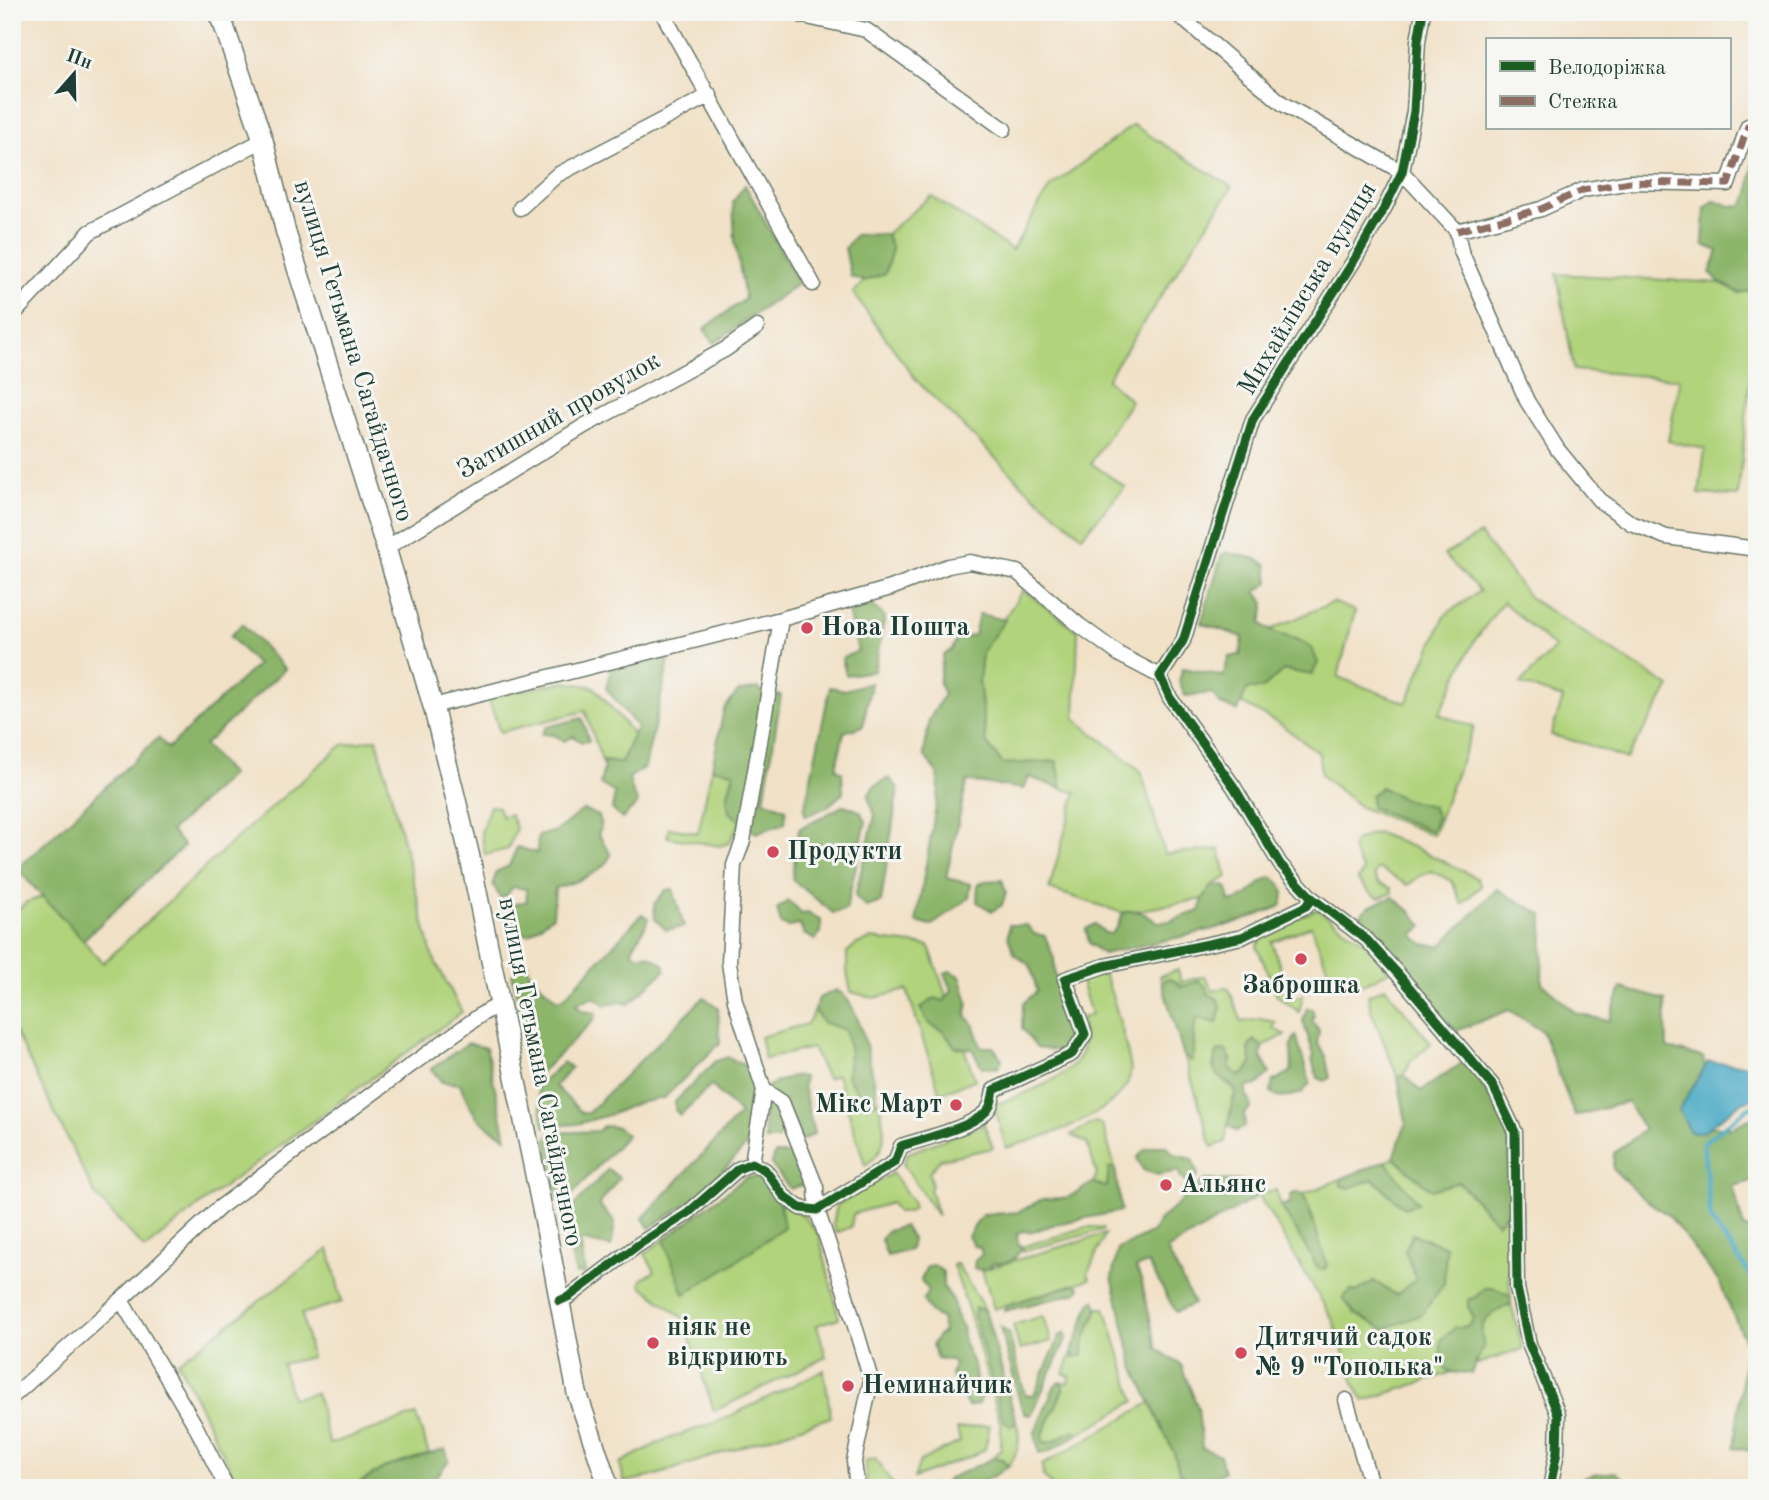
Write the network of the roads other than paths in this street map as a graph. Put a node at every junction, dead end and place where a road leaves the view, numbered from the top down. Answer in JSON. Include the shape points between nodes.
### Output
{"nodes":[{"id":1,"x":217,"y":12,"type":"edge"},
{"id":2,"x":662,"y":12,"type":"edge"},
{"id":3,"x":798,"y":12,"type":"edge"},
{"id":4,"x":1175,"y":12,"type":"edge"},
{"id":5,"x":1423,"y":12,"type":"edge"},
{"id":6,"x":710,"y":95,"type":"junction"},
{"id":7,"x":1757,"y":123,"type":"edge"},
{"id":8,"x":1004,"y":129,"type":"dead end"},
{"id":9,"x":263,"y":140,"type":"junction"},
{"id":10,"x":1402,"y":172,"type":"junction"},
{"id":11,"x":520,"y":208,"type":"dead end"},
{"id":12,"x":1457,"y":231,"type":"junction"},
{"id":13,"x":813,"y":284,"type":"dead end"},
{"id":14,"x":12,"y":316,"type":"edge"},
{"id":15,"x":757,"y":327,"type":"dead end"},
{"id":16,"x":386,"y":548,"type":"junction"},
{"id":17,"x":1757,"y":549,"type":"edge"},
{"id":18,"x":781,"y":620,"type":"junction"},
{"id":19,"x":1160,"y":676,"type":"junction"},
{"id":20,"x":433,"y":706,"type":"junction"},
{"id":21,"x":1312,"y":898,"type":"junction"},
{"id":22,"x":500,"y":1004,"type":"junction"},
{"id":23,"x":764,"y":1090,"type":"junction"},
{"id":24,"x":752,"y":1163,"type":"junction"},
{"id":25,"x":817,"y":1210,"type":"junction"},
{"id":26,"x":121,"y":1300,"type":"junction"},
{"id":27,"x":559,"y":1301,"type":"junction"},
{"id":28,"x":12,"y":1397,"type":"edge"},
{"id":29,"x":1346,"y":1400,"type":"dead end"},
{"id":30,"x":227,"y":1488,"type":"edge"},
{"id":31,"x":609,"y":1488,"type":"edge"},
{"id":32,"x":857,"y":1488,"type":"edge"},
{"id":33,"x":1372,"y":1488,"type":"edge"},
{"id":34,"x":1550,"y":1488,"type":"edge"}],
"edges":[{"from":1,"to":9,"type":"main road","name":"вулиця Гетьмана Сагайдачного"},
{"from":2,"to":6,"type":"street"},
{"from":3,"to":8,"type":"street","via":[[866,30]]},
{"from":4,"to":10,"type":"street","via":[[1283,104]]},
{"from":5,"to":10,"type":"street","name":"Михайлівська вулиця","via":[[1414,111]]},
{"from":6,"to":11,"type":"street","via":[[557,174]]},
{"from":6,"to":13,"type":"street"},
{"from":7,"to":12,"type":"street","via":[[1748,126],[1728,184],[1630,181],[1583,190],[1541,209]]},
{"from":9,"to":14,"type":"street","via":[[90,232]]},
{"from":9,"to":16,"type":"main road","name":"вулиця Гетьмана Сагайдачного","via":[[286,233]]},
{"from":10,"to":12,"type":"street"},
{"from":10,"to":19,"type":"street","name":"Михайлівська вулиця","via":[[1354,259],[1253,419],[1183,641]]},
{"from":12,"to":17,"type":"street","via":[[1461,251],[1527,401],[1558,450],[1599,500],[1631,523],[1665,537]]},
{"from":15,"to":16,"type":"street","name":"Затишний провулок"},
{"from":16,"to":20,"type":"main road","name":"вулиця Гетьмана Сагайдачного"},
{"from":18,"to":19,"type":"street","via":[[970,562],[1017,572],[1120,655]]},
{"from":18,"to":20,"type":"street"},
{"from":18,"to":23,"type":"street","via":[[743,841],[734,865],[729,963],[735,1001]]},
{"from":19,"to":21,"type":"street","via":[[1280,864]]},
{"from":20,"to":22,"type":"main road","name":"вулиця Гетьмана Сагайдачного"},
{"from":21,"to":25,"type":"street","via":[[1306,906],[1249,935],[1104,966],[1065,979],[1085,1034],[1072,1054],[994,1090],[985,1114],[973,1122],[901,1146],[895,1161]]},
{"from":21,"to":34,"type":"street","via":[[1367,940],[1435,1017],[1493,1086],[1515,1132],[1517,1288],[1529,1343],[1558,1414]]},
{"from":22,"to":26,"type":"street","via":[[219,1208]]},
{"from":22,"to":27,"type":"main road","name":"вулиця Гетьмана Сагайдачного"},
{"from":23,"to":24,"type":"street"},
{"from":23,"to":25,"type":"street","via":[[782,1102],[816,1187]]},
{"from":24,"to":25,"type":"street","via":[[765,1170],[784,1196],[800,1208]]},
{"from":24,"to":27,"type":"street"},
{"from":25,"to":32,"type":"street","via":[[871,1380],[855,1461]]},
{"from":26,"to":28,"type":"street"},
{"from":26,"to":30,"type":"street"},
{"from":27,"to":31,"type":"main road","name":"вулиця Гетьмана Сагайдачного","via":[[577,1393]]},
{"from":29,"to":33,"type":"street"}]}
